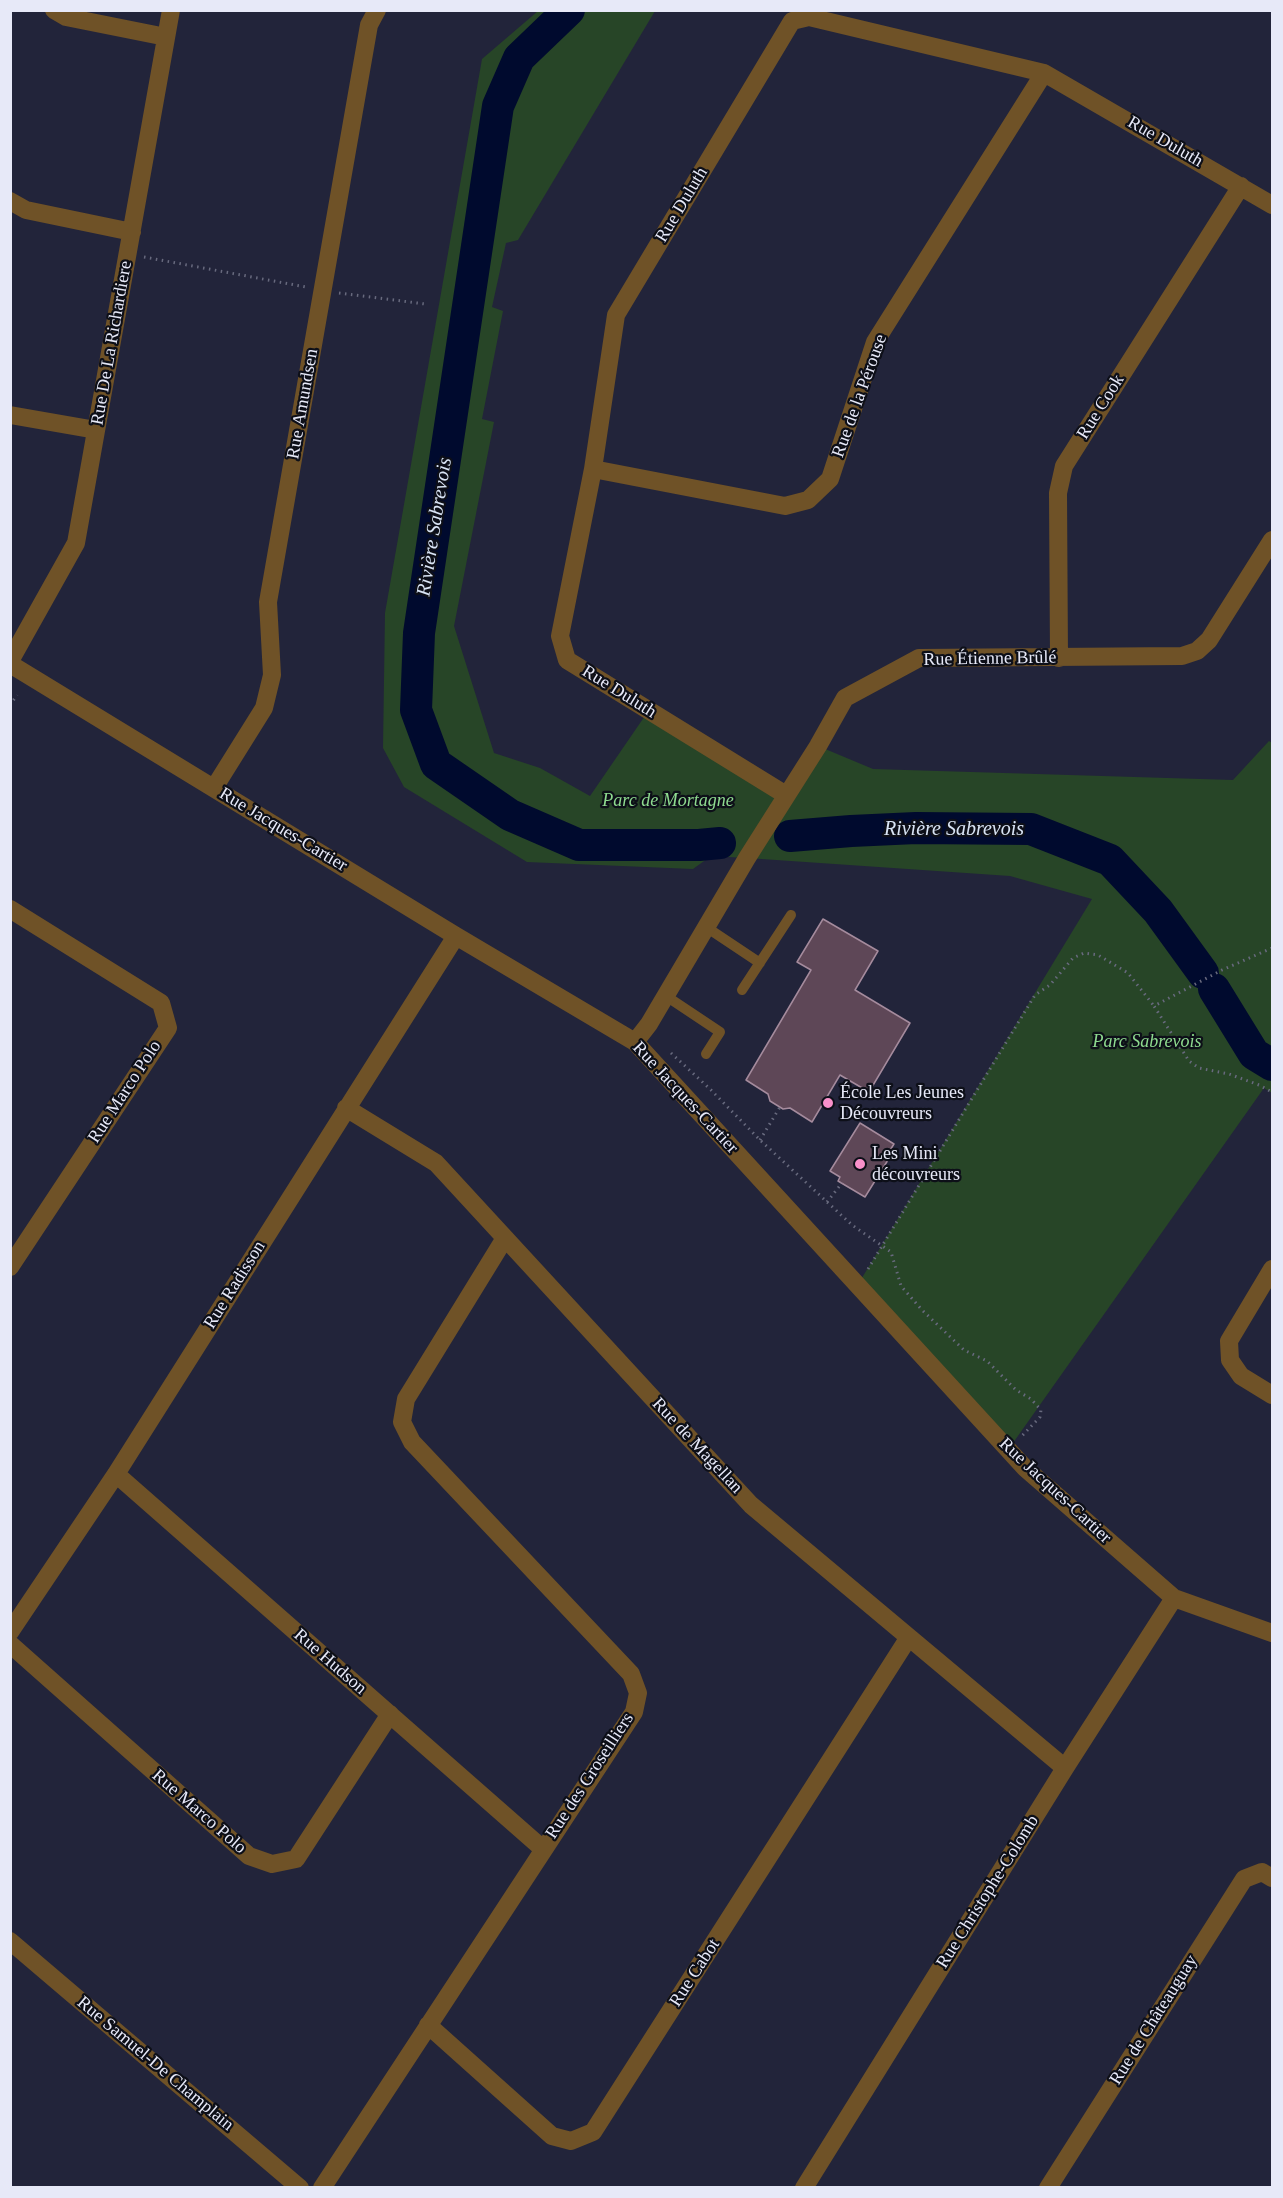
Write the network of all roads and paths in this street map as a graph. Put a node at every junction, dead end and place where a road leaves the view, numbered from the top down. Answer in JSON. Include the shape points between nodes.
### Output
{"nodes":[{"id":1,"x":54,"y":10,"type":"edge"},
{"id":2,"x":171,"y":10,"type":"edge"},
{"id":3,"x":377,"y":10,"type":"edge"},
{"id":4,"x":166,"y":37,"type":"junction"},
{"id":5,"x":1044,"y":73,"type":"junction"},
{"id":6,"x":1241,"y":186,"type":"junction"},
{"id":7,"x":10,"y":201,"type":"edge"},
{"id":8,"x":1272,"y":205,"type":"edge"},
{"id":9,"x":132,"y":232,"type":"junction"},
{"id":10,"x":128,"y":254,"type":"junction"},
{"id":11,"x":322,"y":290,"type":"junction"},
{"id":12,"x":425,"y":304,"type":"dead end"},
{"id":13,"x":10,"y":415,"type":"edge"},
{"id":14,"x":96,"y":430,"type":"junction"},
{"id":15,"x":593,"y":469,"type":"junction"},
{"id":16,"x":1272,"y":540,"type":"edge"},
{"id":17,"x":1059,"y":658,"type":"junction"},
{"id":18,"x":10,"y":662,"type":"edge"},
{"id":19,"x":17,"y":695,"type":"dead end"},
{"id":20,"x":10,"y":705,"type":"edge"},
{"id":21,"x":213,"y":788,"type":"junction"},
{"id":22,"x":786,"y":795,"type":"junction"},
{"id":23,"x":10,"y":909,"type":"edge"},
{"id":24,"x":791,"y":915,"type":"dead end"},
{"id":25,"x":706,"y":927,"type":"junction"},
{"id":26,"x":456,"y":936,"type":"junction"},
{"id":27,"x":1272,"y":948,"type":"edge"},
{"id":28,"x":760,"y":963,"type":"junction"},
{"id":29,"x":742,"y":990,"type":"dead end"},
{"id":30,"x":666,"y":996,"type":"junction"},
{"id":31,"x":1154,"y":1006,"type":"junction"},
{"id":32,"x":634,"y":1042,"type":"junction"},
{"id":33,"x":706,"y":1054,"type":"dead end"},
{"id":34,"x":650,"y":1058,"type":"junction"},
{"id":35,"x":1272,"y":1092,"type":"edge"},
{"id":36,"x":780,"y":1107,"type":"dead end"},
{"id":37,"x":346,"y":1108,"type":"junction"},
{"id":38,"x":760,"y":1140,"type":"junction"},
{"id":39,"x":842,"y":1183,"type":"dead end"},
{"id":40,"x":827,"y":1202,"type":"junction"},
{"id":41,"x":505,"y":1238,"type":"junction"},
{"id":42,"x":883,"y":1246,"type":"junction"},
{"id":43,"x":10,"y":1266,"type":"edge"},
{"id":44,"x":1272,"y":1269,"type":"edge"},
{"id":45,"x":857,"y":1286,"type":"junction"},
{"id":46,"x":1272,"y":1395,"type":"edge"},
{"id":47,"x":1008,"y":1450,"type":"junction"},
{"id":48,"x":116,"y":1474,"type":"junction"},
{"id":49,"x":1174,"y":1598,"type":"junction"},
{"id":50,"x":10,"y":1632,"type":"edge"},
{"id":51,"x":1272,"y":1633,"type":"edge"},
{"id":52,"x":909,"y":1637,"type":"junction"},
{"id":53,"x":10,"y":1644,"type":"edge"},
{"id":54,"x":390,"y":1714,"type":"junction"},
{"id":55,"x":1065,"y":1768,"type":"junction"},
{"id":56,"x":543,"y":1849,"type":"junction"},
{"id":57,"x":1272,"y":1878,"type":"edge"},
{"id":58,"x":10,"y":1941,"type":"edge"},
{"id":59,"x":428,"y":2025,"type":"junction"},
{"id":60,"x":300,"y":2187,"type":"edge"},
{"id":61,"x":322,"y":2187,"type":"edge"},
{"id":62,"x":804,"y":2187,"type":"edge"},
{"id":63,"x":1048,"y":2187,"type":"edge"}],
"edges":[{"from":1,"to":4,"type":"street","via":[[66,18]]},
{"from":2,"to":4,"type":"street","name":"Rue De La Richardiere"},
{"from":3,"to":11,"type":"street","name":"Rue Amundsen","via":[[369,25]]},
{"from":4,"to":9,"type":"street","name":"Rue De La Richardiere"},
{"from":5,"to":6,"type":"street","name":"Rue Duluth"},
{"from":5,"to":15,"type":"street","name":"Rue de la Pérouse","via":[[876,342],[830,479],[808,500],[784,506]]},
{"from":5,"to":15,"type":"street","name":"Rue Duluth","via":[[809,17],[792,21],[616,315]]},
{"from":6,"to":8,"type":"street","name":"Rue Duluth"},
{"from":6,"to":17,"type":"street","name":"Rue Cook","via":[[1064,465],[1058,493]]},
{"from":7,"to":9,"type":"street","via":[[26,210]]},
{"from":9,"to":10,"type":"street","name":"Rue De La Richardiere"},
{"from":10,"to":11,"type":"path"},
{"from":10,"to":14,"type":"street","name":"Rue De La Richardiere"},
{"from":11,"to":12,"type":"path"},
{"from":11,"to":21,"type":"street","name":"Rue Amundsen","via":[[268,602],[272,675],[264,708]]},
{"from":13,"to":14,"type":"street"},
{"from":14,"to":18,"type":"street","name":"Rue De La Richardiere","via":[[76,543]]},
{"from":15,"to":22,"type":"street","name":"Rue Duluth","via":[[560,636],[567,660]]},
{"from":16,"to":17,"type":"street","name":"Rue Étienne Brûlé","via":[[1209,640],[1197,651],[1182,656]]},
{"from":17,"to":22,"type":"street","name":"Rue Étienne Brûlé","via":[[919,658],[845,698]]},
{"from":18,"to":21,"type":"street","name":"Rue Jacques-Cartier"},
{"from":19,"to":20,"type":"path"},
{"from":21,"to":26,"type":"street","name":"Rue Jacques-Cartier"},
{"from":22,"to":25,"type":"street","name":"Rue Étienne Brûlé"},
{"from":23,"to":43,"type":"street","name":"Rue Marco Polo","via":[[161,1003],[168,1028]]},
{"from":24,"to":28,"type":"lane"},
{"from":25,"to":28,"type":"lane"},
{"from":25,"to":30,"type":"street","name":"Rue Étienne Brûlé"},
{"from":26,"to":32,"type":"street","name":"Rue Jacques-Cartier"},
{"from":26,"to":37,"type":"street","name":"Rue Radisson"},
{"from":27,"to":31,"type":"path"},
{"from":28,"to":29,"type":"lane"},
{"from":30,"to":32,"type":"street","name":"Rue Étienne Brûlé"},
{"from":30,"to":33,"type":"lane","via":[[720,1032]]},
{"from":31,"to":35,"type":"path","via":[[1189,1061],[1199,1068],[1229,1074]]},
{"from":31,"to":42,"type":"path","via":[[1128,972],[1118,966],[1098,955],[1084,953],[1073,958],[1050,986],[1035,995]]},
{"from":32,"to":34,"type":"street","name":"Rue Jacques-Cartier"},
{"from":34,"to":38,"type":"path","via":[[660,1048],[666,1048]]},
{"from":34,"to":45,"type":"street","name":"Rue Jacques-Cartier"},
{"from":36,"to":38,"type":"path"},
{"from":37,"to":41,"type":"street","name":"Rue de Magellan","via":[[436,1163]]},
{"from":37,"to":48,"type":"street","name":"Rue Radisson"},
{"from":38,"to":40,"type":"path"},
{"from":39,"to":40,"type":"path"},
{"from":40,"to":42,"type":"path"},
{"from":41,"to":52,"type":"street","name":"Rue de Magellan","via":[[751,1505]]},
{"from":41,"to":56,"type":"street","name":"Rue des Groseilliers","via":[[406,1399],[402,1422],[412,1442],[631,1674],[638,1693],[634,1712]]},
{"from":42,"to":45,"type":"path"},
{"from":42,"to":47,"type":"path","via":[[891,1252],[901,1286],[922,1310],[964,1350],[987,1361],[1041,1410],[1040,1417]]},
{"from":44,"to":46,"type":"street","via":[[1229,1341],[1230,1360],[1241,1376]]},
{"from":45,"to":47,"type":"street","name":"Rue Jacques-Cartier"},
{"from":47,"to":49,"type":"street","name":"Rue Jacques-Cartier"},
{"from":48,"to":50,"type":"street","name":"Rue Radisson"},
{"from":48,"to":54,"type":"street","name":"Rue Hudson"},
{"from":49,"to":51,"type":"street","name":"Rue Jacques-Cartier"},
{"from":49,"to":55,"type":"street","name":"Rue Christophe-Colomb"},
{"from":52,"to":55,"type":"street","name":"Rue de Magellan"},
{"from":52,"to":59,"type":"street","name":"Rue Cabot","via":[[593,2133],[571,2141],[552,2136]]},
{"from":53,"to":54,"type":"street","name":"Rue Marco Polo","via":[[249,1856],[272,1864],[296,1859]]},
{"from":54,"to":56,"type":"street","name":"Rue Hudson"},
{"from":55,"to":62,"type":"street","name":"Rue Christophe-Colomb"},
{"from":56,"to":59,"type":"street","name":"Rue des Groseilliers"},
{"from":57,"to":63,"type":"street","name":"Rue de Châteauguay","via":[[1262,1872],[1244,1879]]},
{"from":58,"to":60,"type":"street","name":"Rue Samuel-De Champlain"},
{"from":59,"to":61,"type":"street","name":"Rue des Groseilliers"}]}
